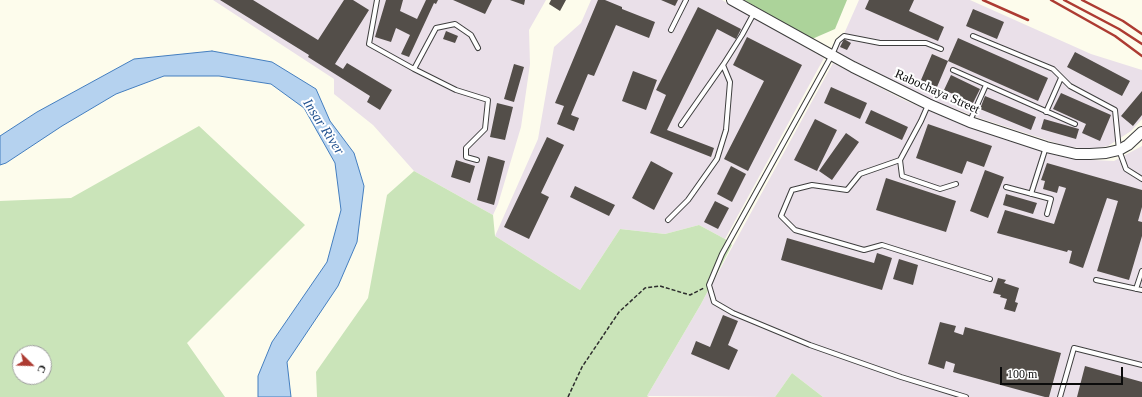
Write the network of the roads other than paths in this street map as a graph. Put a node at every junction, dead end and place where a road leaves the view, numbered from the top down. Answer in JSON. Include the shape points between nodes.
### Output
{"nodes":[{"id":1,"x":377,"y":0,"type":"edge"},
{"id":2,"x":686,"y":0,"type":"edge"},
{"id":3,"x":732,"y":0,"type":"edge"},
{"id":4,"x":754,"y":13,"type":"junction"},
{"id":5,"x":671,"y":30,"type":"dead end"},
{"id":6,"x":973,"y":36,"type":"dead end"},
{"id":7,"x":478,"y":48,"type":"dead end"},
{"id":8,"x":941,"y":49,"type":"dead end"},
{"id":9,"x":832,"y":55,"type":"junction"},
{"id":10,"x":723,"y":65,"type":"junction"},
{"id":11,"x":414,"y":69,"type":"junction"},
{"id":12,"x":952,"y":70,"type":"dead end"},
{"id":13,"x":1061,"y":78,"type":"junction"},
{"id":14,"x":986,"y":85,"type":"junction"},
{"id":15,"x":928,"y":104,"type":"junction"},
{"id":16,"x":1046,"y":112,"type":"junction"},
{"id":17,"x":970,"y":122,"type":"junction"},
{"id":18,"x":1075,"y":124,"type":"dead end"},
{"id":19,"x":680,"y":125,"type":"dead end"},
{"id":20,"x":1142,"y":132,"type":"edge"},
{"id":21,"x":1046,"y":147,"type":"junction"},
{"id":22,"x":1119,"y":150,"type":"junction"},
{"id":23,"x":478,"y":160,"type":"dead end"},
{"id":24,"x":900,"y":160,"type":"junction"},
{"id":25,"x":1142,"y":179,"type":"edge"},
{"id":26,"x":956,"y":184,"type":"dead end"},
{"id":27,"x":1006,"y":187,"type":"dead end"},
{"id":28,"x":1031,"y":194,"type":"junction"},
{"id":29,"x":1047,"y":214,"type":"dead end"},
{"id":30,"x":668,"y":220,"type":"dead end"},
{"id":31,"x":1142,"y":271,"type":"edge"},
{"id":32,"x":990,"y":279,"type":"dead end"},
{"id":33,"x":1096,"y":280,"type":"dead end"},
{"id":34,"x":1136,"y":289,"type":"junction"},
{"id":35,"x":1142,"y":290,"type":"edge"},
{"id":36,"x":1142,"y":365,"type":"edge"},
{"id":37,"x":966,"y":397,"type":"edge"},
{"id":38,"x":1060,"y":397,"type":"edge"}],
"edges":[{"from":1,"to":11,"type":"lane","via":[[369,44]]},
{"from":2,"to":5,"type":"lane"},
{"from":3,"to":4,"type":"street","name":"Rabochaya Street"},
{"from":4,"to":9,"type":"street","name":"Rabochaya Street"},
{"from":4,"to":10,"type":"lane"},
{"from":6,"to":13,"type":"lane","via":[[1053,69]]},
{"from":7,"to":11,"type":"lane","via":[[471,35],[455,24],[436,28]]},
{"from":8,"to":9,"type":"lane","via":[[926,43],[880,43],[844,36],[838,41]]},
{"from":9,"to":15,"type":"street","name":"Rabochaya Street"},
{"from":9,"to":37,"type":"lane","via":[[722,254],[709,285],[714,302],[733,313],[810,345]]},
{"from":10,"to":19,"type":"lane"},
{"from":10,"to":30,"type":"lane","via":[[730,82],[726,130],[717,159],[688,200]]},
{"from":11,"to":23,"type":"lane","via":[[456,90],[488,100],[485,129],[466,148],[466,157]]},
{"from":12,"to":14,"type":"lane"},
{"from":13,"to":16,"type":"lane"},
{"from":13,"to":22,"type":"lane","via":[[1070,86],[1115,110]]},
{"from":14,"to":16,"type":"lane"},
{"from":14,"to":17,"type":"lane"},
{"from":15,"to":17,"type":"street","name":"Rabochaya Street"},
{"from":15,"to":24,"type":"lane"},
{"from":16,"to":18,"type":"lane"},
{"from":17,"to":21,"type":"street","name":"Rabochaya Street"},
{"from":20,"to":22,"type":"street","name":"Rabochaya Street"},
{"from":21,"to":22,"type":"street","name":"Rabochaya Street","via":[[1076,154]]},
{"from":21,"to":28,"type":"lane"},
{"from":22,"to":25,"type":"lane","via":[[1126,169]]},
{"from":24,"to":26,"type":"lane","via":[[902,176],[940,189]]},
{"from":24,"to":32,"type":"lane","via":[[860,174],[847,190],[812,185],[792,190],[781,216],[795,230],[864,250],[882,246]]},
{"from":27,"to":28,"type":"lane"},
{"from":28,"to":29,"type":"lane","via":[[1051,198]]},
{"from":31,"to":34,"type":"lane"},
{"from":33,"to":34,"type":"lane"},
{"from":34,"to":35,"type":"lane"},
{"from":36,"to":38,"type":"lane","via":[[1074,348]]}]}
